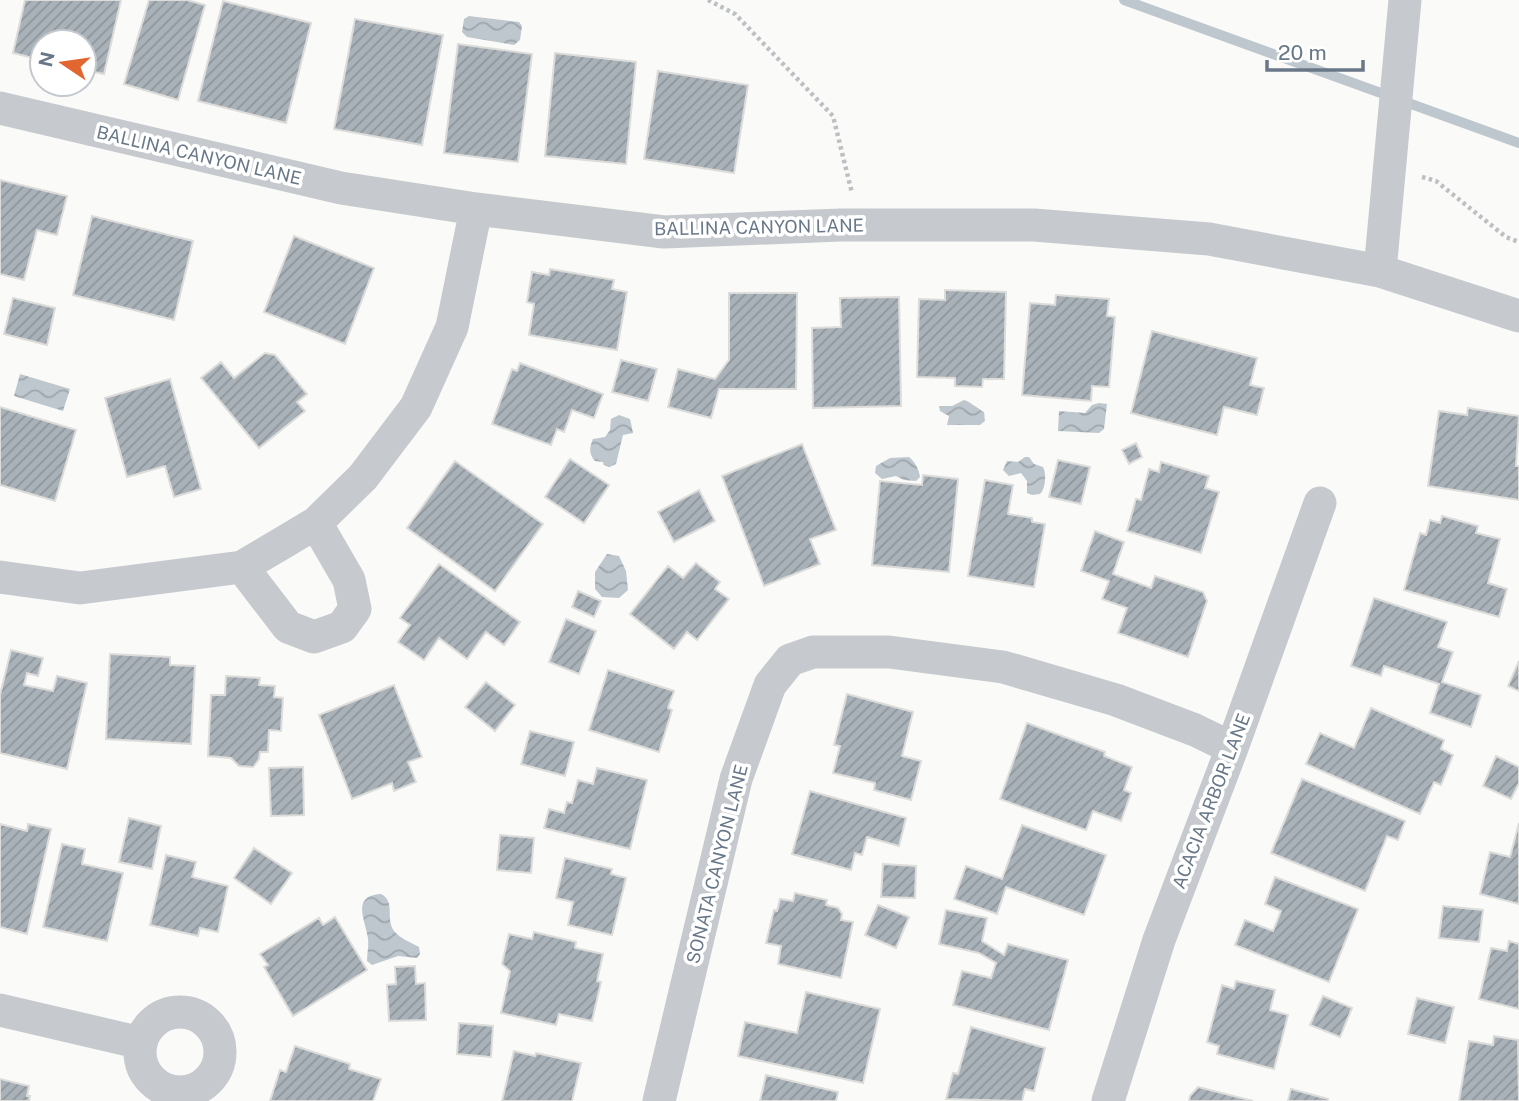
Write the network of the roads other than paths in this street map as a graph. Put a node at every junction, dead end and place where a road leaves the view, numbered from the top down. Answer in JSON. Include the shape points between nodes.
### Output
{"nodes":[{"id":1,"x":1405,"y":0,"type":"edge"},
{"id":2,"x":0,"y":108,"type":"edge"},
{"id":3,"x":476,"y":209,"type":"junction"},
{"id":4,"x":1380,"y":271,"type":"junction"},
{"id":5,"x":1519,"y":316,"type":"edge"},
{"id":6,"x":1320,"y":503,"type":"dead end"},
{"id":7,"x":316,"y":523,"type":"junction"},
{"id":8,"x":242,"y":567,"type":"junction"},
{"id":9,"x":0,"y":577,"type":"edge"},
{"id":10,"x":1232,"y":748,"type":"junction"},
{"id":11,"x":0,"y":1010,"type":"edge"},
{"id":12,"x":141,"y":1043,"type":"dead end"},
{"id":13,"x":659,"y":1101,"type":"edge"},
{"id":14,"x":1108,"y":1101,"type":"edge"}],
"edges":[{"from":1,"to":4,"type":"street"},
{"from":2,"to":3,"type":"street","name":"BALLINA CANYON LANE","via":[[341,188]]},
{"from":3,"to":4,"type":"street","name":"BALLINA CANYON LANE","via":[[664,232],[1034,225],[1209,239]]},
{"from":3,"to":7,"type":"street","via":[[452,327],[416,407],[363,477]]},
{"from":4,"to":5,"type":"street","name":"BALLINA CANYON LANE"},
{"from":6,"to":10,"type":"street","name":"ACACIA ARBOR LANE"},
{"from":7,"to":8,"type":"street"},
{"from":7,"to":8,"type":"street","via":[[349,580],[355,609],[342,627],[314,637],[288,627]]},
{"from":8,"to":9,"type":"street","via":[[80,588]]},
{"from":10,"to":13,"type":"street","name":"SONATA CANYON LANE","via":[[1116,700],[1003,667],[889,652],[813,652],[790,660],[770,685],[736,779]]},
{"from":10,"to":14,"type":"street","name":"ACACIA ARBOR LANE","via":[[1159,940]]},
{"from":11,"to":12,"type":"street"}]}
